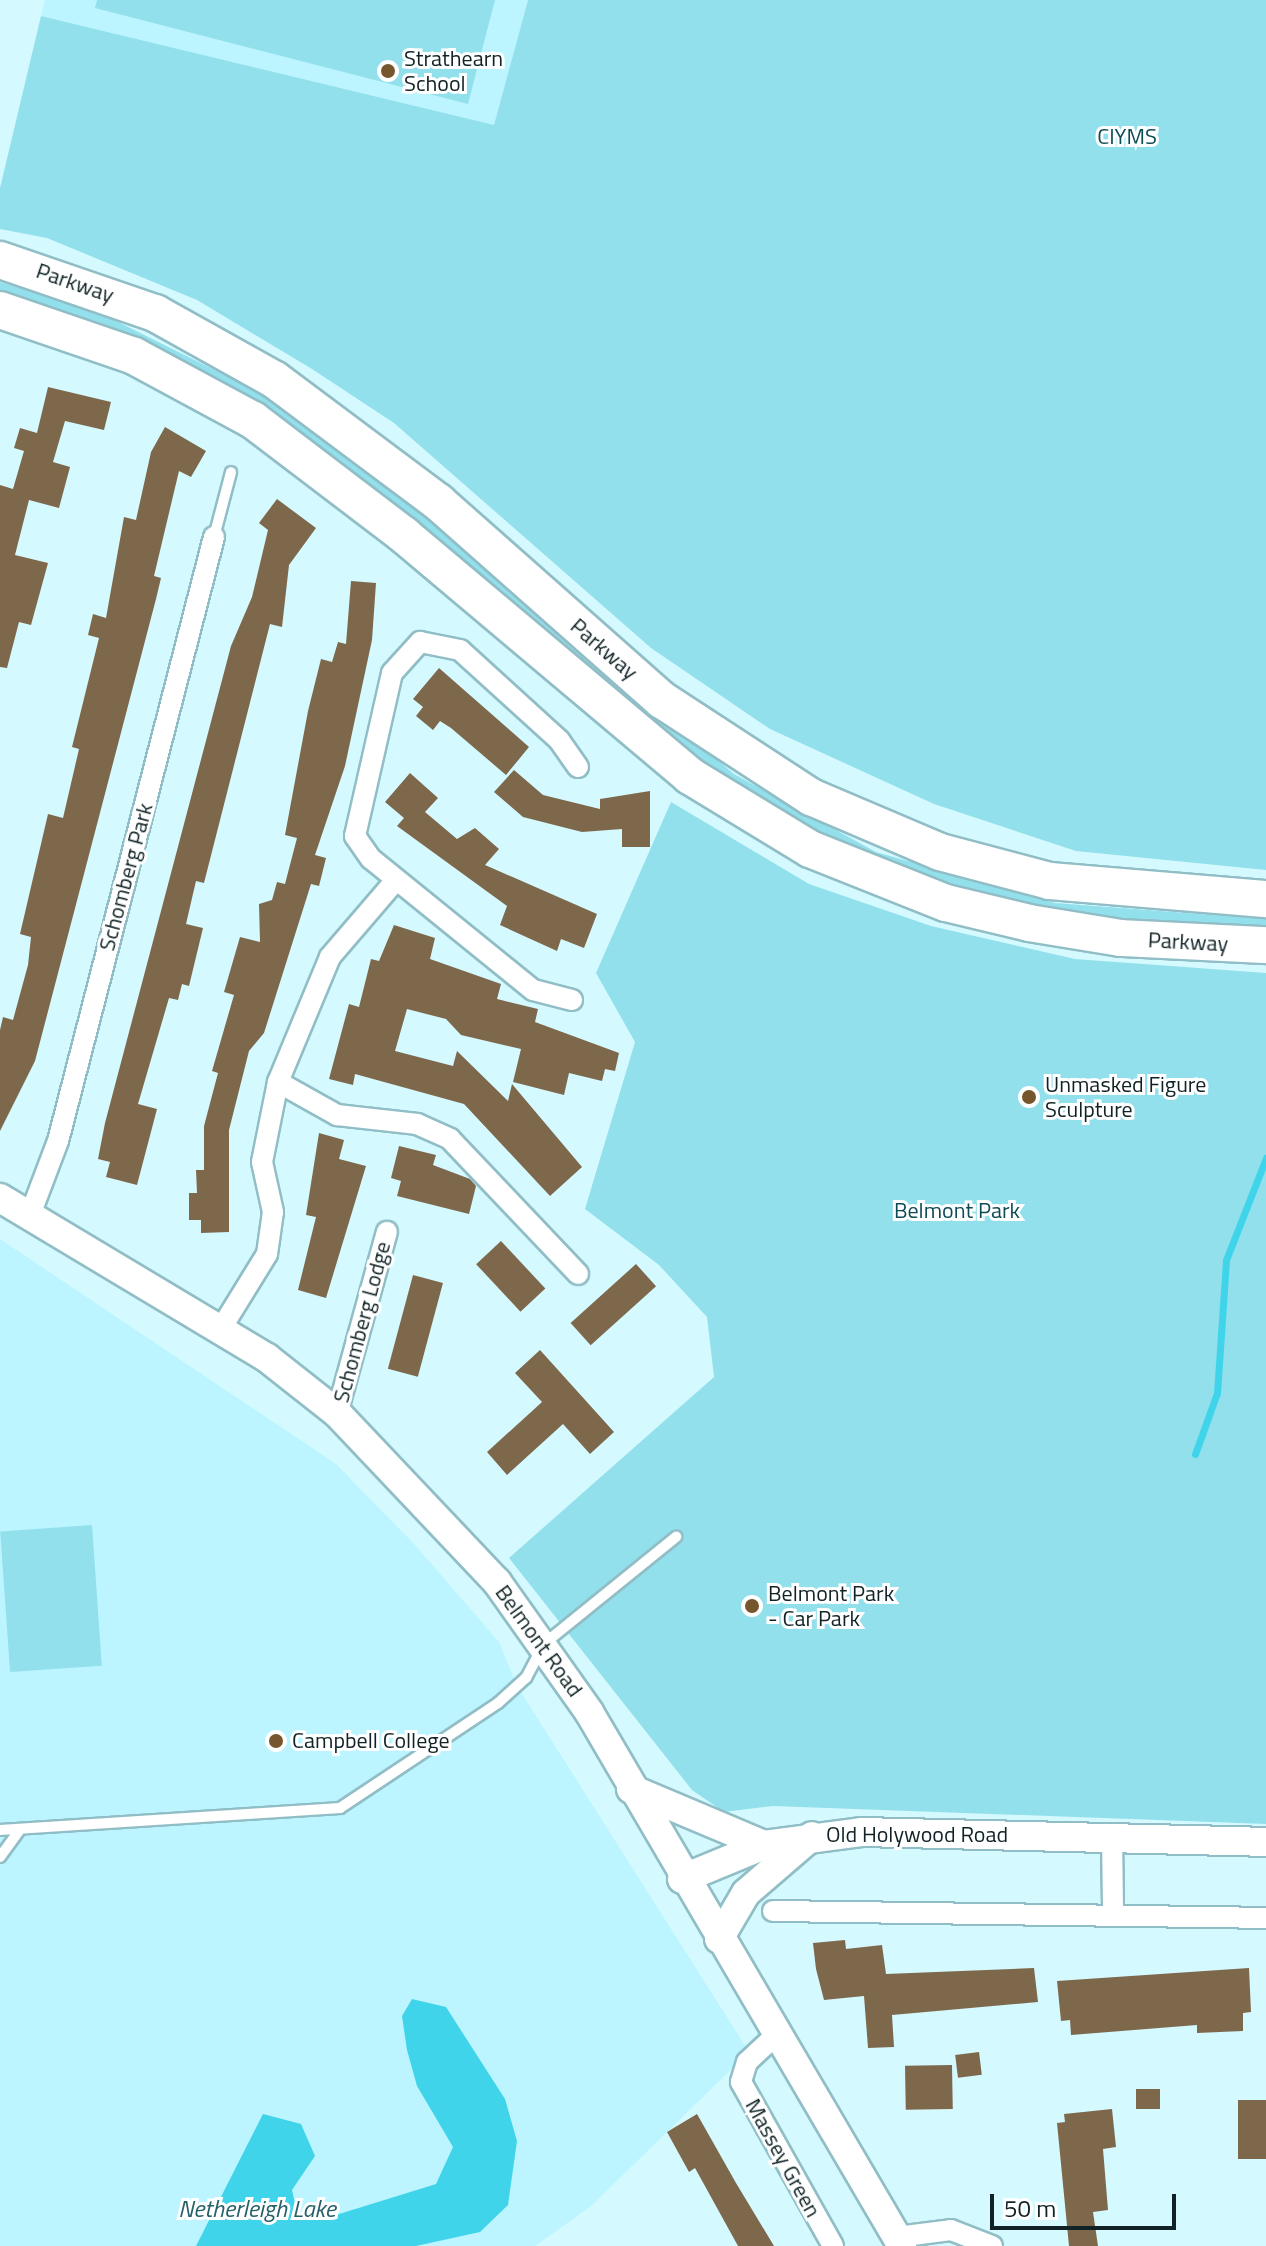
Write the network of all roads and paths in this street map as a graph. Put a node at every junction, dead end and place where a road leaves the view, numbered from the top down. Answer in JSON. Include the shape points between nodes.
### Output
{"nodes":[{"id":1,"x":0,"y":260,"type":"edge"},
{"id":2,"x":0,"y":310,"type":"edge"},
{"id":3,"x":231,"y":472,"type":"dead end"},
{"id":4,"x":214,"y":537,"type":"joint"},
{"id":5,"x":578,"y":767,"type":"dead end"},
{"id":6,"x":396,"y":880,"type":"junction"},
{"id":7,"x":1266,"y":899,"type":"edge"},
{"id":8,"x":1266,"y":945,"type":"edge"},
{"id":9,"x":572,"y":1000,"type":"dead end"},
{"id":10,"x":278,"y":1082,"type":"junction"},
{"id":11,"x":0,"y":1198,"type":"edge"},
{"id":12,"x":30,"y":1215,"type":"junction"},
{"id":13,"x":387,"y":1232,"type":"dead end"},
{"id":14,"x":578,"y":1274,"type":"dead end"},
{"id":15,"x":222,"y":1327,"type":"junction"},
{"id":16,"x":337,"y":1413,"type":"junction"},
{"id":17,"x":676,"y":1537,"type":"dead end"},
{"id":18,"x":545,"y":1643,"type":"junction"},
{"id":19,"x":631,"y":1789,"type":"junction"},
{"id":20,"x":20,"y":1829,"type":"junction"},
{"id":21,"x":0,"y":1830,"type":"edge"},
{"id":22,"x":812,"y":1836,"type":"junction"},
{"id":23,"x":1112,"y":1836,"type":"junction"},
{"id":24,"x":1266,"y":1842,"type":"edge"},
{"id":25,"x":764,"y":1845,"type":"junction"},
{"id":26,"x":0,"y":1857,"type":"edge"},
{"id":27,"x":682,"y":1879,"type":"junction"},
{"id":28,"x":773,"y":1911,"type":"dead end"},
{"id":29,"x":1113,"y":1911,"type":"junction"},
{"id":30,"x":1266,"y":1918,"type":"edge"},
{"id":31,"x":719,"y":1939,"type":"junction"},
{"id":32,"x":777,"y":2034,"type":"junction"},
{"id":33,"x":900,"y":2241,"type":"edge"},
{"id":34,"x":833,"y":2246,"type":"edge"},
{"id":35,"x":992,"y":2246,"type":"edge"}],
"edges":[{"from":1,"to":7,"type":"highway","name":"Parkway","via":[[155,313],[275,380],[438,502],[662,700],[811,797],[940,852],[1050,881]]},
{"from":2,"to":8,"type":"highway","name":"Parkway","via":[[134,356],[253,420],[404,535],[690,776],[810,849],[946,903],[1029,923],[1121,938]]},
{"from":3,"to":4,"type":"lane"},
{"from":4,"to":12,"type":"street","name":"Schomberg Park","via":[[58,1141]]},
{"from":5,"to":6,"type":"street","via":[[559,740],[460,650],[420,642],[392,673],[384,729],[356,814],[355,836]]},
{"from":6,"to":9,"type":"street","via":[[533,990]]},
{"from":6,"to":10,"type":"street","via":[[330,957]]},
{"from":10,"to":14,"type":"street","via":[[337,1115],[417,1124],[450,1139]]},
{"from":10,"to":15,"type":"street","via":[[262,1150],[273,1212],[267,1254]]},
{"from":11,"to":12,"type":"main road","name":"Belmont Road"},
{"from":12,"to":15,"type":"main road","name":"Belmont Road"},
{"from":13,"to":16,"type":"street","name":"Schomberg Lodge"},
{"from":15,"to":16,"type":"main road","name":"Belmont Road"},
{"from":16,"to":18,"type":"main road","name":"Belmont Road"},
{"from":17,"to":18,"type":"lane"},
{"from":18,"to":19,"type":"main road","name":"Belmont Road"},
{"from":18,"to":20,"type":"lane","via":[[526,1678],[498,1703],[340,1808]]},
{"from":19,"to":25,"type":"main road"},
{"from":19,"to":27,"type":"main road","name":"Belmont Road"},
{"from":20,"to":21,"type":"lane"},
{"from":20,"to":26,"type":"lane"},
{"from":22,"to":23,"type":"main road","name":"Old Holywood Road"},
{"from":22,"to":25,"type":"main road","name":"Old Holywood Road"},
{"from":22,"to":31,"type":"main road","via":[[746,1893]]},
{"from":23,"to":24,"type":"main road","name":"Old Holywood Road"},
{"from":23,"to":29,"type":"street"},
{"from":25,"to":27,"type":"main road","name":"Old Holywood Road"},
{"from":27,"to":31,"type":"main road","name":"Belmont Road"},
{"from":28,"to":29,"type":"street"},
{"from":29,"to":30,"type":"street"},
{"from":31,"to":32,"type":"main road","name":"Belmont Road"},
{"from":32,"to":33,"type":"main road","name":"Belmont Road"},
{"from":32,"to":34,"type":"street","name":"Massey Green","via":[[747,2062],[741,2082]]},
{"from":33,"to":35,"type":"street","via":[[951,2230]]}]}
